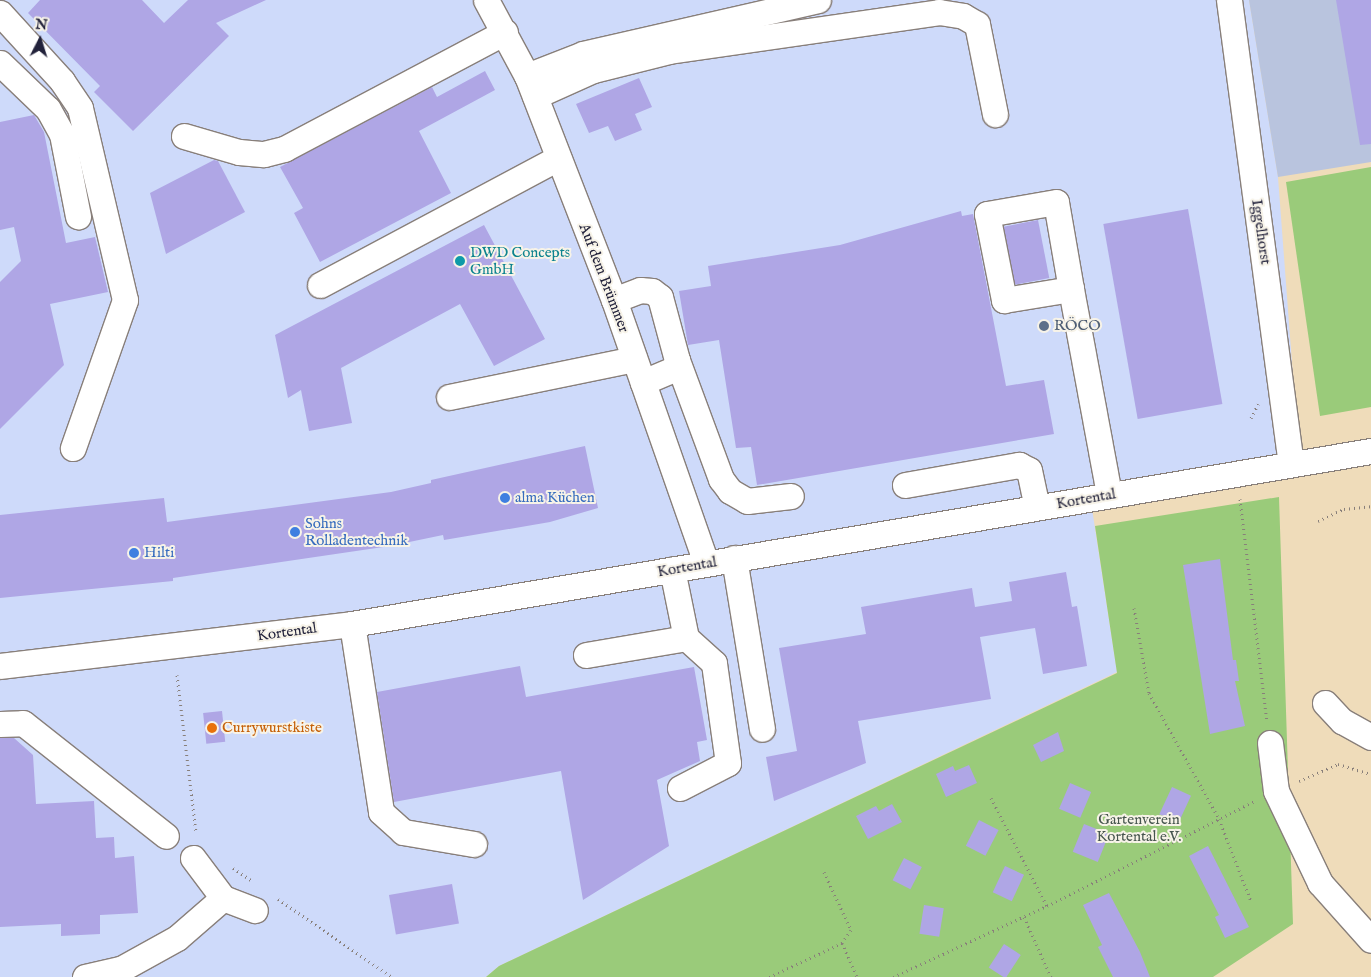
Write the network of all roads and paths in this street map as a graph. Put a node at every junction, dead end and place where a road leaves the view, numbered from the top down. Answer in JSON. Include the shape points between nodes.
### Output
{"nodes":[{"id":1,"x":486,"y":0,"type":"edge"},
{"id":2,"x":818,"y":0,"type":"edge"},
{"id":3,"x":1229,"y":0,"type":"edge"},
{"id":4,"x":0,"y":13,"type":"edge"},
{"id":5,"x":505,"y":32,"type":"junction"},
{"id":6,"x":0,"y":63,"type":"edge"},
{"id":7,"x":531,"y":86,"type":"junction"},
{"id":8,"x":994,"y":114,"type":"dead end"},
{"id":9,"x":184,"y":136,"type":"dead end"},
{"id":10,"x":558,"y":158,"type":"junction"},
{"id":11,"x":78,"y":216,"type":"dead end"},
{"id":12,"x":320,"y":285,"type":"dead end"},
{"id":13,"x":1071,"y":289,"type":"dead end"},
{"id":14,"x":614,"y":300,"type":"junction"},
{"id":15,"x":634,"y":359,"type":"junction"},
{"id":16,"x":677,"y":360,"type":"junction"},
{"id":17,"x":643,"y":382,"type":"junction"},
{"id":18,"x":449,"y":397,"type":"dead end"},
{"id":19,"x":73,"y":448,"type":"dead end"},
{"id":20,"x":1371,"y":451,"type":"edge"},
{"id":21,"x":1291,"y":464,"type":"junction"},
{"id":22,"x":1237,"y":473,"type":"junction"},
{"id":23,"x":905,"y":485,"type":"dead end"},
{"id":24,"x":1109,"y":495,"type":"junction"},
{"id":25,"x":791,"y":496,"type":"dead end"},
{"id":26,"x":1371,"y":506,"type":"edge"},
{"id":27,"x":1037,"y":507,"type":"junction"},
{"id":28,"x":1318,"y":521,"type":"dead end"},
{"id":29,"x":734,"y":558,"type":"junction"},
{"id":30,"x":706,"y":563,"type":"junction"},
{"id":31,"x":672,"y":569,"type":"junction"},
{"id":32,"x":1134,"y":608,"type":"dead end"},
{"id":33,"x":352,"y":624,"type":"junction"},
{"id":34,"x":686,"y":638,"type":"junction"},
{"id":35,"x":586,"y":655,"type":"dead end"},
{"id":36,"x":0,"y":666,"type":"edge"},
{"id":37,"x":177,"y":675,"type":"dead end"},
{"id":38,"x":1325,"y":703,"type":"dead end"},
{"id":39,"x":0,"y":724,"type":"edge"},
{"id":40,"x":762,"y":729,"type":"dead end"},
{"id":41,"x":1371,"y":738,"type":"edge"},
{"id":42,"x":1270,"y":743,"type":"joint"},
{"id":43,"x":1371,"y":774,"type":"edge"},
{"id":44,"x":680,"y":788,"type":"dead end"},
{"id":45,"x":1276,"y":792,"type":"junction"},
{"id":46,"x":991,"y":798,"type":"dead end"},
{"id":47,"x":1219,"y":819,"type":"junction"},
{"id":48,"x":166,"y":836,"type":"dead end"},
{"id":49,"x":474,"y":844,"type":"dead end"},
{"id":50,"x":193,"y":858,"type":"joint"},
{"id":51,"x":228,"y":864,"type":"dead end"},
{"id":52,"x":824,"y":872,"type":"dead end"},
{"id":53,"x":258,"y":885,"type":"dead end"},
{"id":54,"x":222,"y":898,"type":"junction"},
{"id":55,"x":1251,"y":901,"type":"dead end"},
{"id":56,"x":264,"y":903,"type":"joint"},
{"id":57,"x":1047,"y":906,"type":"junction"},
{"id":58,"x":1024,"y":917,"type":"junction"},
{"id":59,"x":1371,"y":940,"type":"edge"},
{"id":60,"x":842,"y":943,"type":"junction"},
{"id":61,"x":779,"y":973,"type":"junction"},
{"id":62,"x":85,"y":977,"type":"edge"},
{"id":63,"x":392,"y":977,"type":"edge"},
{"id":64,"x":770,"y":977,"type":"edge"},
{"id":65,"x":781,"y":977,"type":"edge"},
{"id":66,"x":857,"y":977,"type":"edge"},
{"id":67,"x":893,"y":977,"type":"edge"},
{"id":68,"x":1051,"y":977,"type":"edge"}],
"edges":[{"from":1,"to":5,"type":"street","name":"Auf dem Brümmer"},
{"from":2,"to":7,"type":"street","via":[[583,54]]},
{"from":3,"to":21,"type":"street","name":"Iggelhorst"},
{"from":4,"to":19,"type":"street","via":[[62,81],[80,108],[125,300]]},
{"from":5,"to":7,"type":"street","name":"Auf dem Brümmer"},
{"from":5,"to":9,"type":"street","via":[[284,149],[264,154],[239,152]]},
{"from":6,"to":11,"type":"street","via":[[48,109],[62,134]]},
{"from":7,"to":8,"type":"street","via":[[669,51],[939,12],[962,16],[977,24]]},
{"from":7,"to":10,"type":"street","name":"Auf dem Brümmer"},
{"from":10,"to":12,"type":"street"},
{"from":10,"to":14,"type":"street","name":"Auf dem Brümmer"},
{"from":13,"to":24,"type":"street"},
{"from":14,"to":15,"type":"street","name":"Auf dem Brümmer"},
{"from":14,"to":16,"type":"street","via":[[640,290],[652,291],[660,297]]},
{"from":15,"to":17,"type":"street","name":"Auf dem Brümmer"},
{"from":15,"to":18,"type":"street"},
{"from":16,"to":17,"type":"street","via":[[674,369]]},
{"from":16,"to":25,"type":"street","via":[[721,479],[730,491],[747,501]]},
{"from":17,"to":30,"type":"street","name":"Auf dem Brümmer"},
{"from":20,"to":21,"type":"street","name":"Kortental"},
{"from":21,"to":22,"type":"street","name":"Kortental"},
{"from":22,"to":24,"type":"street","name":"Kortental"},
{"from":22,"to":42,"type":"path"},
{"from":23,"to":27,"type":"street","via":[[1019,465],[1029,470]]},
{"from":24,"to":27,"type":"street","name":"Kortental"},
{"from":26,"to":28,"type":"path","via":[[1344,509]]},
{"from":27,"to":29,"type":"street","name":"Kortental"},
{"from":29,"to":30,"type":"street","name":"Kortental"},
{"from":29,"to":40,"type":"street"},
{"from":30,"to":31,"type":"street","name":"Kortental"},
{"from":31,"to":33,"type":"street","name":"Kortental"},
{"from":31,"to":34,"type":"street"},
{"from":32,"to":47,"type":"path","via":[[1149,693]]},
{"from":33,"to":36,"type":"street","name":"Kortental","via":[[174,648]]},
{"from":33,"to":49,"type":"street","via":[[381,812],[403,832]]},
{"from":34,"to":35,"type":"street"},
{"from":34,"to":44,"type":"street","via":[[714,663],[728,763]]},
{"from":37,"to":50,"type":"path","via":[[198,843]]},
{"from":38,"to":41,"type":"street","via":[[1342,721]]},
{"from":39,"to":48,"type":"street","via":[[23,723]]},
{"from":42,"to":45,"type":"street"},
{"from":43,"to":45,"type":"path","via":[[1338,764]]},
{"from":45,"to":47,"type":"path"},
{"from":45,"to":59,"type":"street","via":[[1320,883]]},
{"from":46,"to":57,"type":"path"},
{"from":47,"to":55,"type":"path"},
{"from":47,"to":57,"type":"path"},
{"from":50,"to":54,"type":"street"},
{"from":51,"to":53,"type":"path"},
{"from":52,"to":60,"type":"path","via":[[851,930]]},
{"from":54,"to":56,"type":"street"},
{"from":54,"to":62,"type":"street","via":[[177,938],[121,969]]},
{"from":56,"to":63,"type":"path"},
{"from":57,"to":58,"type":"path"},
{"from":58,"to":67,"type":"path"},
{"from":58,"to":68,"type":"path"},
{"from":60,"to":61,"type":"path"},
{"from":60,"to":66,"type":"path"},
{"from":61,"to":64,"type":"path"},
{"from":61,"to":65,"type":"path"}]}
